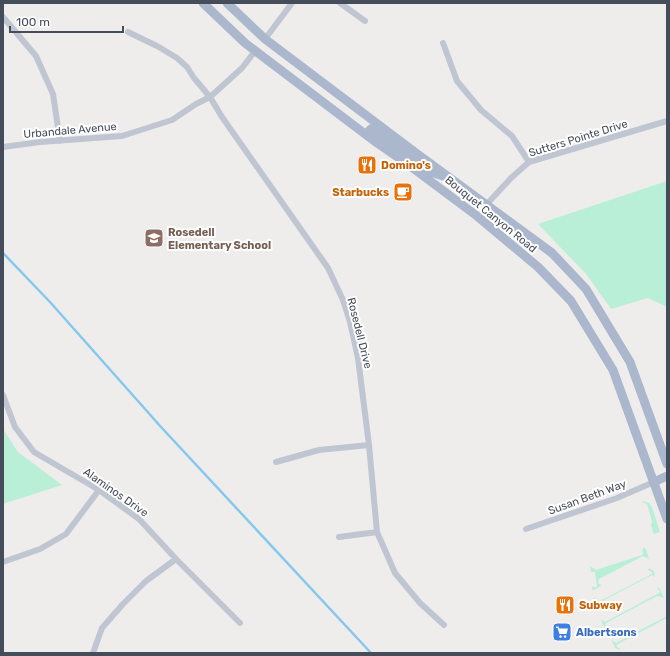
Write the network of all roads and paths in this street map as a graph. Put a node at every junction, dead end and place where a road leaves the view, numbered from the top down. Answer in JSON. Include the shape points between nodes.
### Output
{"nodes":[{"id":1,"x":203,"y":3,"type":"edge"},
{"id":2,"x":227,"y":3,"type":"edge"},
{"id":3,"x":292,"y":3,"type":"edge"},
{"id":4,"x":340,"y":3,"type":"edge"},
{"id":5,"x":3,"y":16,"type":"edge"},
{"id":6,"x":365,"y":20,"type":"dead end"},
{"id":7,"x":128,"y":32,"type":"dead end"},
{"id":8,"x":265,"y":39,"type":"junction"},
{"id":9,"x":443,"y":43,"type":"dead end"},
{"id":10,"x":255,"y":51,"type":"junction"},
{"id":11,"x":210,"y":96,"type":"junction"},
{"id":12,"x":667,"y":121,"type":"edge"},
{"id":13,"x":373,"y":140,"type":"junction"},
{"id":14,"x":60,"y":141,"type":"junction"},
{"id":15,"x":3,"y":147,"type":"edge"},
{"id":16,"x":529,"y":162,"type":"junction"},
{"id":17,"x":450,"y":178,"type":"junction"},
{"id":18,"x":486,"y":205,"type":"junction"},
{"id":19,"x":477,"y":216,"type":"junction"},
{"id":20,"x":3,"y":395,"type":"edge"},
{"id":21,"x":369,"y":445,"type":"junction"},
{"id":22,"x":276,"y":462,"type":"dead end"},
{"id":23,"x":667,"y":464,"type":"edge"},
{"id":24,"x":667,"y":476,"type":"edge"},
{"id":25,"x":654,"y":482,"type":"junction"},
{"id":26,"x":99,"y":490,"type":"junction"},
{"id":27,"x":667,"y":519,"type":"edge"},
{"id":28,"x":526,"y":529,"type":"dead end"},
{"id":29,"x":376,"y":532,"type":"junction"},
{"id":30,"x":339,"y":537,"type":"dead end"},
{"id":31,"x":176,"y":558,"type":"junction"},
{"id":32,"x":3,"y":562,"type":"edge"},
{"id":33,"x":240,"y":623,"type":"dead end"},
{"id":34,"x":444,"y":625,"type":"dead end"},
{"id":35,"x":93,"y":653,"type":"edge"}],
"edges":[{"from":1,"to":10,"type":"main road","name":"Bouquet Canyon Road"},
{"from":2,"to":8,"type":"main road","name":"Bouquet Canyon Road"},
{"from":3,"to":8,"type":"street"},
{"from":4,"to":6,"type":"street"},
{"from":5,"to":14,"type":"street","via":[[36,56],[53,94]]},
{"from":7,"to":11,"type":"street","name":"Rosedell Drive","via":[[177,58]]},
{"from":8,"to":10,"type":"main road"},
{"from":8,"to":17,"type":"main road","name":"Bouquet Canyon Road"},
{"from":9,"to":16,"type":"street","via":[[457,81],[481,110],[512,136]]},
{"from":10,"to":11,"type":"street","name":"Urbandale Avenue","via":[[242,68]]},
{"from":10,"to":13,"type":"main road","name":"Bouquet Canyon Road"},
{"from":11,"to":14,"type":"street","name":"Urbandale Avenue","via":[[172,120],[122,136]]},
{"from":11,"to":21,"type":"street","name":"Rosedell Drive","via":[[328,268],[343,300],[358,358]]},
{"from":12,"to":16,"type":"street","name":"Sutters Pointe Drive"},
{"from":13,"to":17,"type":"main road","via":[[369,132],[371,128],[431,172]]},
{"from":13,"to":19,"type":"main road","name":"Bouquet Canyon Road"},
{"from":14,"to":15,"type":"street","name":"Urbandale Avenue"},
{"from":16,"to":18,"type":"street","name":"Sutters Pointe Drive"},
{"from":17,"to":18,"type":"main road","name":"Bouquet Canyon Road"},
{"from":18,"to":19,"type":"main road"},
{"from":18,"to":23,"type":"main road","name":"Bouquet Canyon Road","via":[[552,254],[586,289],[630,362]]},
{"from":19,"to":25,"type":"main road","name":"Bouquet Canyon Road","via":[[538,267],[571,301],[613,370]]},
{"from":20,"to":26,"type":"street","name":"Alaminos Drive","via":[[15,427],[34,452]]},
{"from":21,"to":22,"type":"street","via":[[319,450]]},
{"from":21,"to":29,"type":"street","name":"Rosedell Drive"},
{"from":24,"to":25,"type":"main road"},
{"from":25,"to":27,"type":"main road","name":"Bouquet Canyon Road"},
{"from":25,"to":28,"type":"street","name":"Susan Beth Way","via":[[617,498]]},
{"from":26,"to":31,"type":"street","name":"Alaminos Drive","via":[[139,519]]},
{"from":26,"to":32,"type":"street","via":[[66,534],[40,549]]},
{"from":29,"to":30,"type":"street"},
{"from":29,"to":34,"type":"street","name":"Rosedell Drive","via":[[395,573],[420,603]]},
{"from":31,"to":33,"type":"street","name":"Alaminos Drive"},
{"from":31,"to":35,"type":"street","via":[[146,581],[102,628]]}]}
